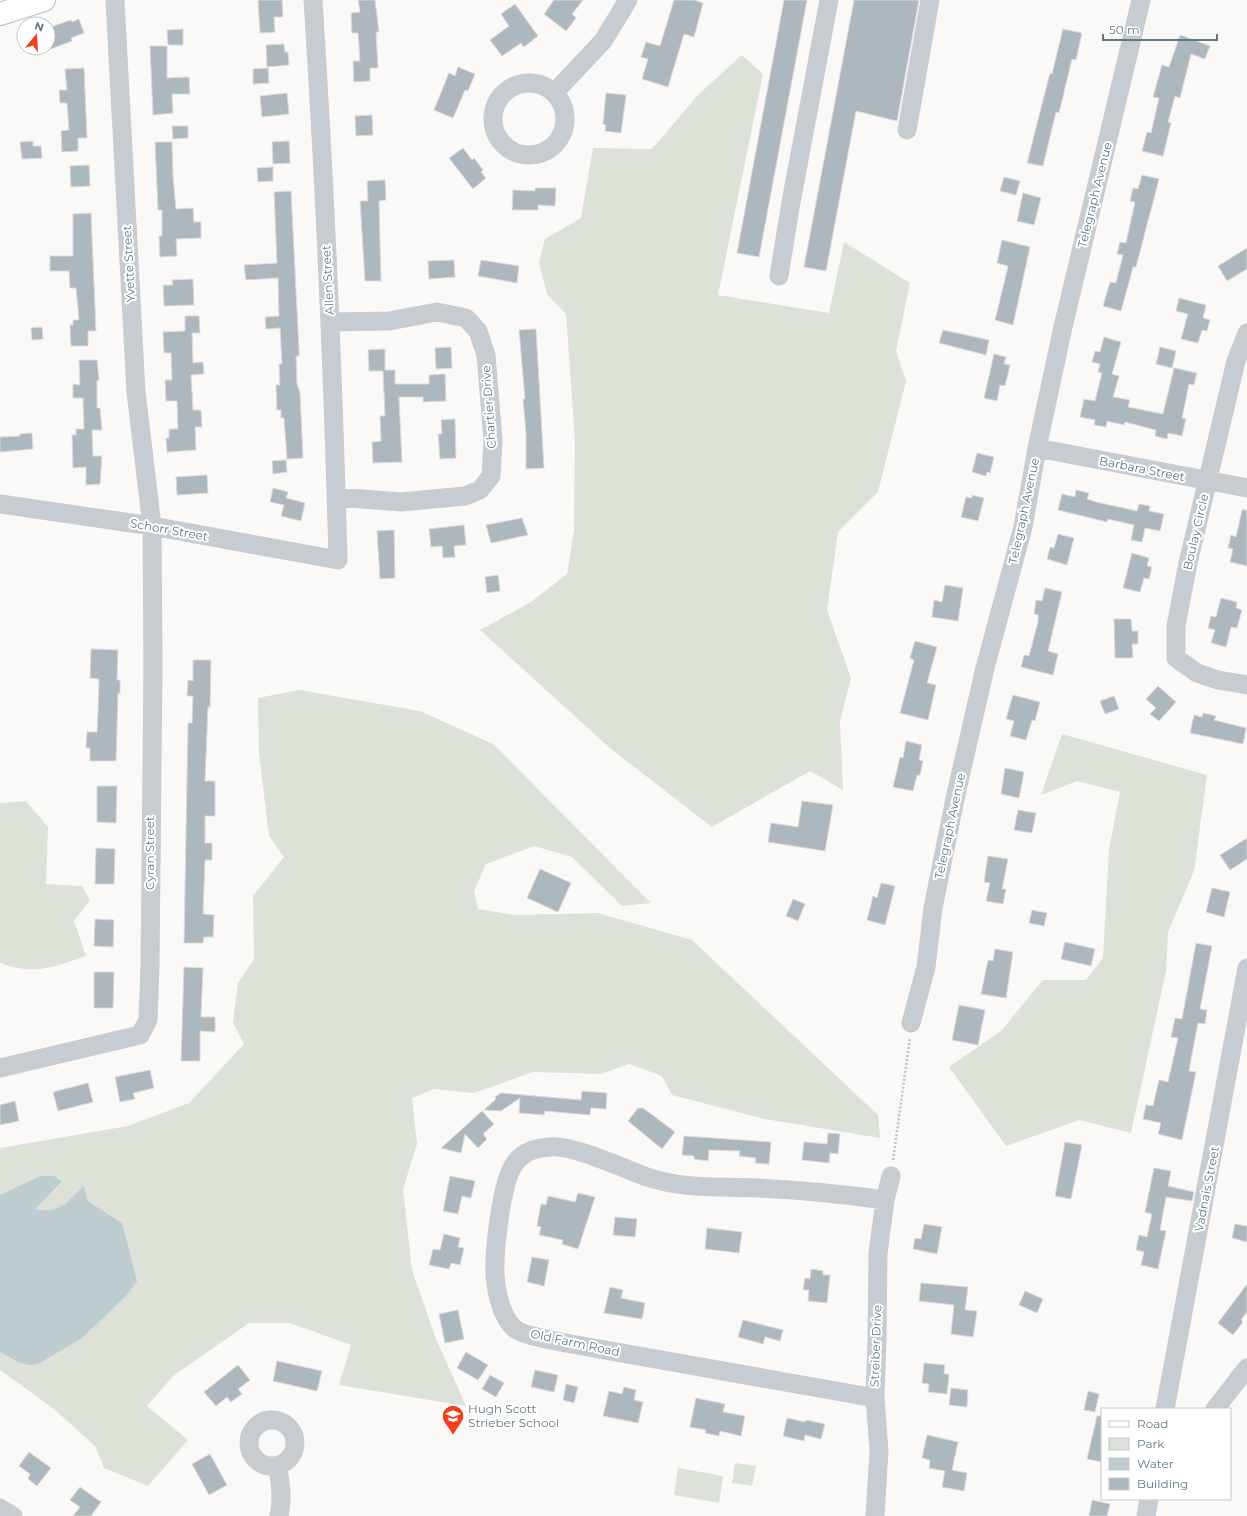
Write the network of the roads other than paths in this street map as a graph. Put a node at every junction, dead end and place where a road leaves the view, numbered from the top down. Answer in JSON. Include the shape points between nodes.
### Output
{"nodes":[{"id":1,"x":44,"y":0,"type":"edge"},
{"id":2,"x":115,"y":0,"type":"edge"},
{"id":3,"x":313,"y":0,"type":"edge"},
{"id":4,"x":628,"y":0,"type":"edge"},
{"id":5,"x":829,"y":0,"type":"edge"},
{"id":6,"x":930,"y":0,"type":"edge"},
{"id":7,"x":1141,"y":0,"type":"edge"},
{"id":8,"x":0,"y":14,"type":"edge"},
{"id":9,"x":554,"y":93,"type":"dead end"},
{"id":10,"x":906,"y":130,"type":"dead end"},
{"id":11,"x":779,"y":276,"type":"dead end"},
{"id":12,"x":330,"y":322,"type":"junction"},
{"id":13,"x":1247,"y":333,"type":"edge"},
{"id":14,"x":1037,"y":448,"type":"junction"},
{"id":15,"x":1208,"y":481,"type":"junction"},
{"id":16,"x":1247,"y":488,"type":"edge"},
{"id":17,"x":336,"y":497,"type":"junction"},
{"id":18,"x":0,"y":504,"type":"edge"},
{"id":19,"x":152,"y":526,"type":"junction"},
{"id":20,"x":338,"y":560,"type":"joint"},
{"id":21,"x":1247,"y":685,"type":"edge"},
{"id":22,"x":1247,"y":968,"type":"edge"},
{"id":23,"x":911,"y":1023,"type":"road end"},
{"id":24,"x":0,"y":1068,"type":"edge"},
{"id":25,"x":891,"y":1176,"type":"road end"},
{"id":26,"x":885,"y":1200,"type":"junction"},
{"id":27,"x":1247,"y":1368,"type":"edge"},
{"id":28,"x":875,"y":1398,"type":"junction"},
{"id":29,"x":1165,"y":1408,"type":"edge"},
{"id":30,"x":1216,"y":1408,"type":"edge"},
{"id":31,"x":277,"y":1466,"type":"dead end"},
{"id":32,"x":1149,"y":1500,"type":"edge"},
{"id":33,"x":0,"y":1508,"type":"edge"},
{"id":34,"x":13,"y":1516,"type":"edge"},
{"id":35,"x":279,"y":1516,"type":"edge"},
{"id":36,"x":875,"y":1516,"type":"edge"},
{"id":37,"x":1146,"y":1516,"type":"edge"}],
"edges":[{"from":1,"to":8,"type":"main road"},
{"from":2,"to":19,"type":"street","name":"Yvette Street","via":[[136,392]]},
{"from":3,"to":12,"type":"street","name":"Allen Street"},
{"from":4,"to":9,"type":"street","via":[[603,41]]},
{"from":5,"to":11,"type":"street"},
{"from":6,"to":10,"type":"street"},
{"from":7,"to":14,"type":"street","name":"Telegraph Avenue","via":[[1063,327]]},
{"from":12,"to":17,"type":"street","name":"Allen Street"},
{"from":12,"to":17,"type":"street","name":"Chartier Drive","via":[[389,321],[437,312],[466,318],[478,331],[486,355],[494,440],[490,476],[480,490],[465,496],[401,502]]},
{"from":13,"to":15,"type":"street","name":"Boulay Circle","via":[[1236,362]]},
{"from":14,"to":15,"type":"street","name":"Barbara Street"},
{"from":14,"to":23,"type":"street","name":"Telegraph Avenue","via":[[1023,527],[985,668],[956,794],[933,908],[926,968]]},
{"from":15,"to":16,"type":"street","name":"Barbara Street"},
{"from":15,"to":21,"type":"street","name":"Boulay Circle","via":[[1176,626],[1176,658],[1197,673]]},
{"from":17,"to":20,"type":"street","name":"Allen Street"},
{"from":18,"to":19,"type":"street","name":"Schorr Street"},
{"from":19,"to":20,"type":"street","name":"Schorr Street"},
{"from":19,"to":24,"type":"street","name":"Cyran Street","via":[[153,664],[148,1020],[140,1035]]},
{"from":22,"to":29,"type":"street","name":"Vadnais Street"},
{"from":25,"to":26,"type":"street","name":"Streiber Drive"},
{"from":26,"to":28,"type":"street","name":"Streiber Drive","via":[[878,1253]]},
{"from":26,"to":28,"type":"street","name":"Old Farm Road","via":[[830,1193],[756,1188],[702,1188],[676,1184],[649,1178],[574,1151],[551,1146],[529,1150],[515,1163],[501,1206],[497,1247],[496,1283],[504,1314],[514,1329],[560,1342]]},
{"from":27,"to":30,"type":"street"},
{"from":28,"to":36,"type":"street","name":"Streiber Drive","via":[[879,1451]]},
{"from":31,"to":35,"type":"street","via":[[282,1503]]},
{"from":32,"to":37,"type":"street"},
{"from":33,"to":34,"type":"street"}]}
